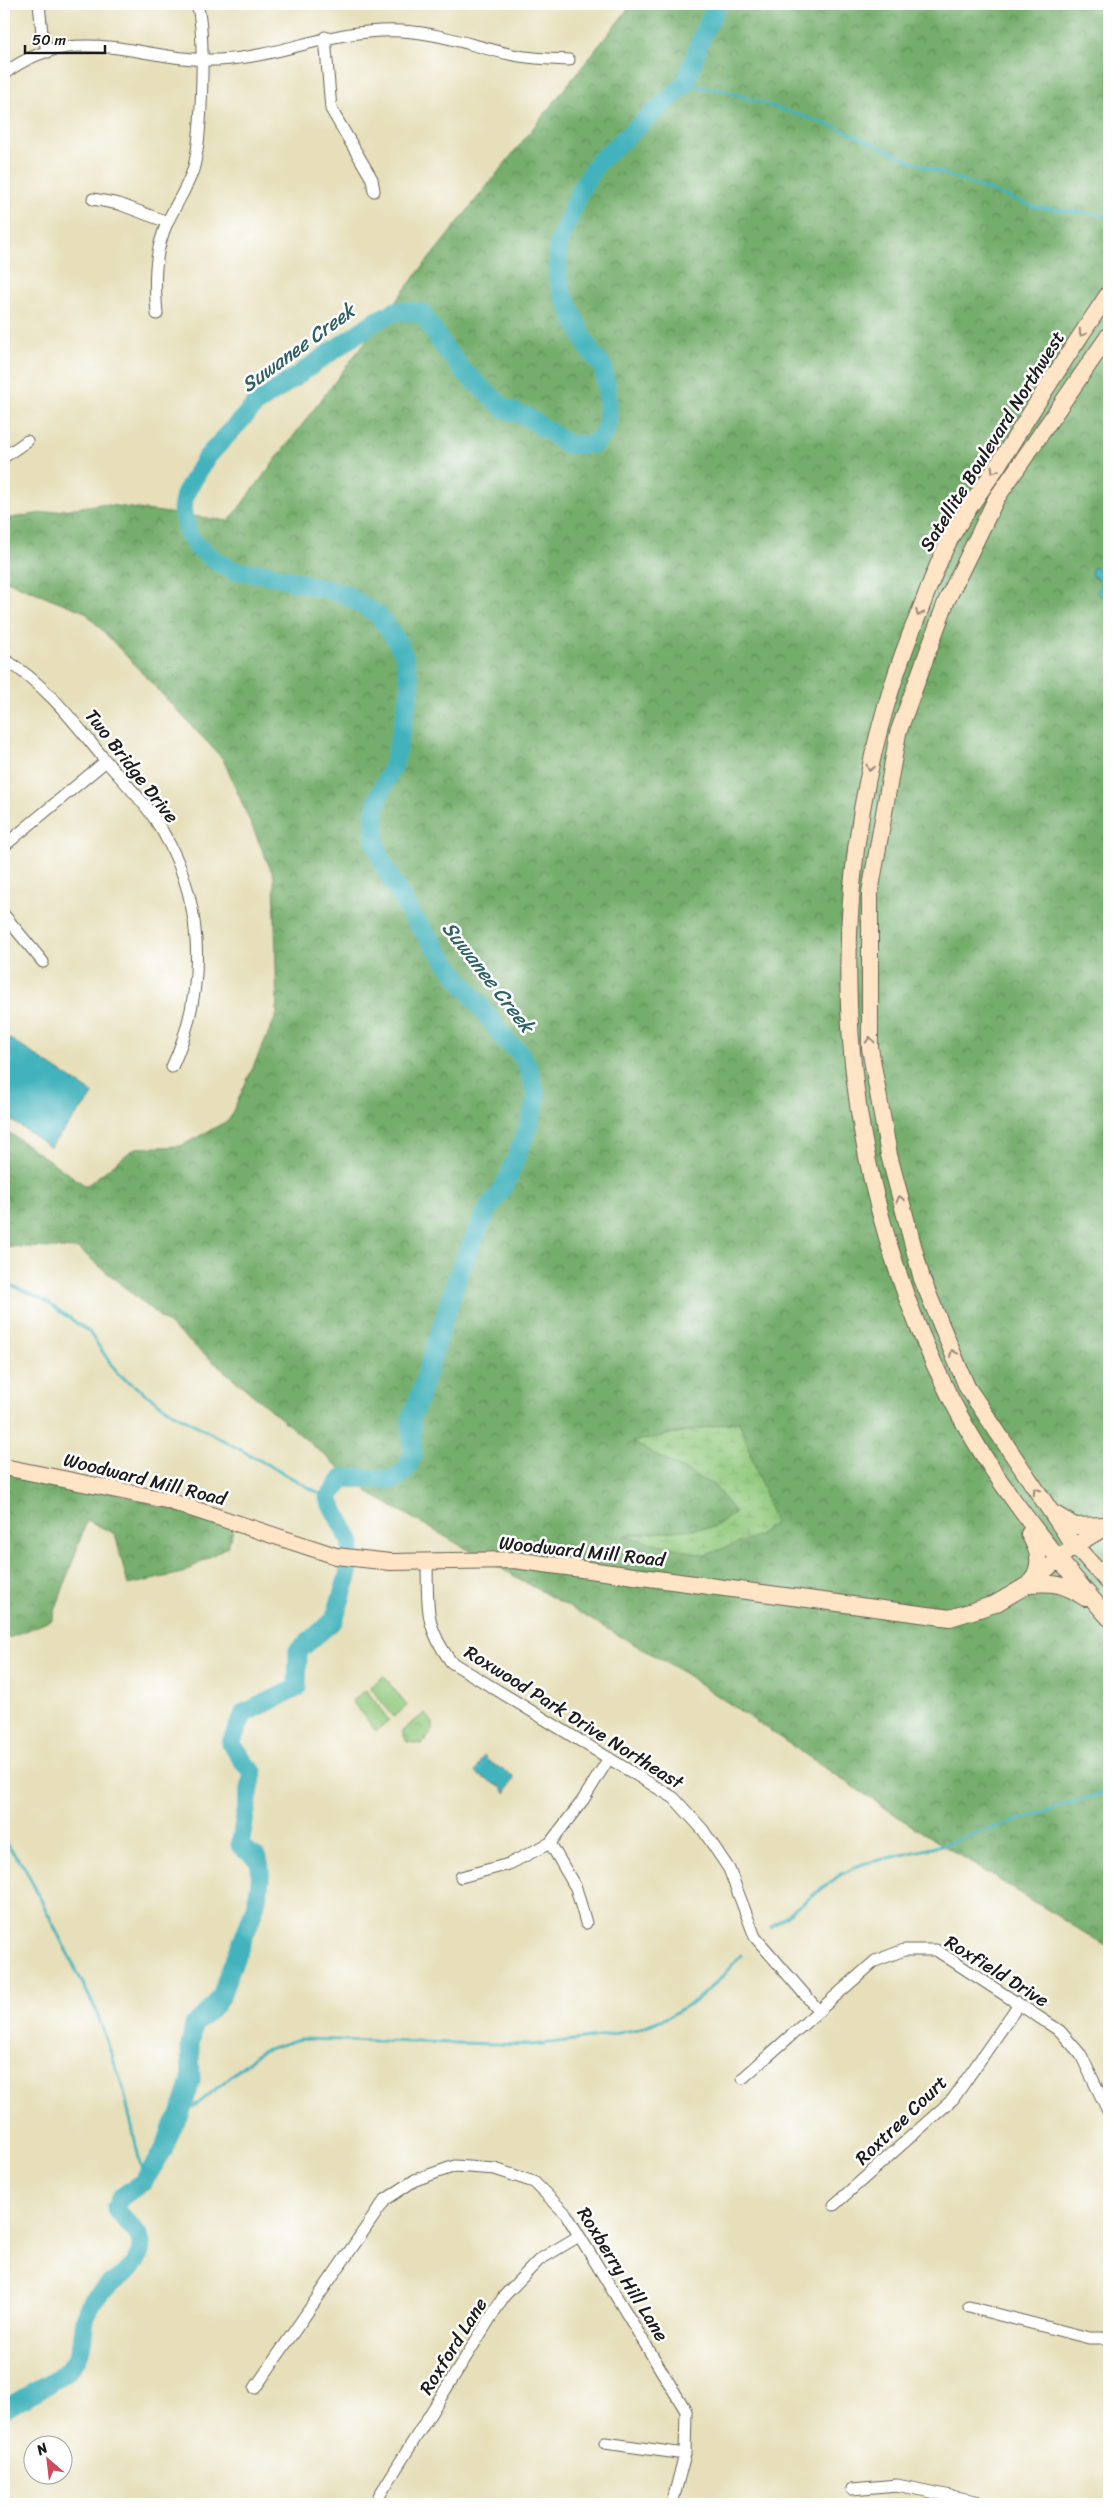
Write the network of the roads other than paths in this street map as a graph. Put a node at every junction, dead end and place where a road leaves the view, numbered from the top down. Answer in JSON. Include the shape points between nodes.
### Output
{"nodes":[{"id":1,"x":39,"y":4,"type":"edge"},
{"id":2,"x":197,"y":4,"type":"edge"},
{"id":3,"x":325,"y":38,"type":"junction"},
{"id":4,"x":48,"y":52,"type":"junction"},
{"id":5,"x":201,"y":60,"type":"junction"},
{"id":6,"x":569,"y":60,"type":"dead end"},
{"id":7,"x":4,"y":74,"type":"edge"},
{"id":8,"x":374,"y":191,"type":"dead end"},
{"id":9,"x":93,"y":199,"type":"dead end"},
{"id":10,"x":167,"y":222,"type":"junction"},
{"id":11,"x":1109,"y":293,"type":"edge"},
{"id":12,"x":157,"y":314,"type":"dead end"},
{"id":13,"x":1109,"y":335,"type":"edge"},
{"id":14,"x":27,"y":441,"type":"dead end"},
{"id":15,"x":4,"y":457,"type":"edge"},
{"id":16,"x":4,"y":659,"type":"edge"},
{"id":17,"x":106,"y":761,"type":"junction"},
{"id":18,"x":4,"y":846,"type":"edge"},
{"id":19,"x":4,"y":915,"type":"edge"},
{"id":20,"x":42,"y":962,"type":"dead end"},
{"id":21,"x":172,"y":1067,"type":"dead end"},
{"id":22,"x":4,"y":1467,"type":"edge"},
{"id":23,"x":997,"y":1475,"type":"junction"},
{"id":24,"x":1048,"y":1509,"type":"junction"},
{"id":25,"x":1109,"y":1525,"type":"edge"},
{"id":26,"x":1074,"y":1546,"type":"junction"},
{"id":27,"x":1058,"y":1560,"type":"junction"},
{"id":28,"x":427,"y":1563,"type":"junction"},
{"id":29,"x":1109,"y":1581,"type":"edge"},
{"id":30,"x":1030,"y":1584,"type":"junction"},
{"id":31,"x":1105,"y":1614,"type":"edge"},
{"id":32,"x":609,"y":1758,"type":"junction"},
{"id":33,"x":550,"y":1843,"type":"junction"},
{"id":34,"x":461,"y":1877,"type":"dead end"},
{"id":35,"x":586,"y":1923,"type":"dead end"},
{"id":36,"x":1019,"y":2004,"type":"junction"},
{"id":37,"x":819,"y":2011,"type":"junction"},
{"id":38,"x":743,"y":2078,"type":"dead end"},
{"id":39,"x":1109,"y":2113,"type":"edge"},
{"id":40,"x":834,"y":2205,"type":"dead end"},
{"id":41,"x":579,"y":2236,"type":"junction"},
{"id":42,"x":969,"y":2307,"type":"dead end"},
{"id":43,"x":1109,"y":2338,"type":"edge"},
{"id":44,"x":254,"y":2388,"type":"dead end"},
{"id":45,"x":605,"y":2443,"type":"dead end"},
{"id":46,"x":685,"y":2454,"type":"junction"},
{"id":47,"x":852,"y":2489,"type":"dead end"},
{"id":48,"x":379,"y":2496,"type":"dead end"},
{"id":49,"x":672,"y":2504,"type":"edge"},
{"id":50,"x":990,"y":2504,"type":"edge"}],
"edges":[{"from":1,"to":4,"type":"street"},
{"from":2,"to":5,"type":"street","via":[[201,22]]},
{"from":3,"to":5,"type":"street","via":[[246,57]]},
{"from":3,"to":6,"type":"street","via":[[362,31],[412,32],[451,38],[522,57]]},
{"from":3,"to":8,"type":"street","via":[[331,109],[372,180]]},
{"from":4,"to":5,"type":"street","via":[[100,45]]},
{"from":4,"to":7,"type":"street"},
{"from":5,"to":10,"type":"street","via":[[196,158],[190,178]]},
{"from":9,"to":10,"type":"street","via":[[119,204]]},
{"from":10,"to":12,"type":"street","via":[[156,258]]},
{"from":11,"to":23,"type":"main road","name":"Satellite Boulevard Northwest","one_way":true,"via":[[943,554],[897,665],[864,791],[848,921],[850,1051],[870,1174],[902,1286],[952,1400]]},
{"from":24,"to":13,"type":"main road","name":"Satellite Boulevard Northwest","one_way":true,"via":[[967,1387],[922,1279],[889,1155],[870,1048],[870,893],[898,733],[946,602],[996,499]]},
{"from":14,"to":15,"type":"street"},
{"from":16,"to":17,"type":"street","name":"Two Bridge Drive","via":[[48,692]]},
{"from":17,"to":18,"type":"street"},
{"from":17,"to":21,"type":"street","name":"Two Bridge Drive","via":[[144,804],[164,833],[179,864],[192,906],[197,949],[196,984],[188,1026]]},
{"from":19,"to":20,"type":"street"},
{"from":22,"to":28,"type":"main road","name":"Woodward Mill Road","via":[[166,1500],[336,1556],[377,1562]]},
{"from":23,"to":27,"type":"main road","name":"Satellite Boulevard Northwest"},
{"from":23,"to":30,"type":"main road","via":[[1040,1560]]},
{"from":24,"to":25,"type":"main road","via":[[1075,1526]]},
{"from":24,"to":26,"type":"main road","name":"Satellite Boulevard Northwest"},
{"from":25,"to":26,"type":"main road","name":"Woodward Mill Road"},
{"from":25,"to":29,"type":"main road","via":[[1098,1536],[1094,1546]]},
{"from":26,"to":27,"type":"main road","name":"Woodward Mill Road"},
{"from":26,"to":29,"type":"main road","name":"Satellite Boulevard Northwest"},
{"from":27,"to":30,"type":"main road","name":"Woodward Mill Road"},
{"from":27,"to":31,"type":"main road","name":"Satellite Boulevard Northwest"},
{"from":28,"to":30,"type":"main road","name":"Woodward Mill Road","via":[[514,1560],[950,1618],[995,1604]]},
{"from":28,"to":32,"type":"street","name":"Roxwood Park Drive Northeast","via":[[428,1617],[436,1642],[451,1662]]},
{"from":30,"to":31,"type":"main road","via":[[1052,1582],[1071,1588]]},
{"from":32,"to":33,"type":"street","via":[[583,1800]]},
{"from":32,"to":37,"type":"street","name":"Roxwood Park Drive Northeast","via":[[674,1798],[702,1830],[729,1869],[755,1937]]},
{"from":33,"to":34,"type":"street","via":[[509,1864]]},
{"from":33,"to":35,"type":"street","via":[[576,1888]]},
{"from":36,"to":37,"type":"street","name":"Roxfield Drive","via":[[936,1950],[904,1950],[875,1961]]},
{"from":36,"to":39,"type":"street","name":"Roxfield Drive","via":[[1060,2031],[1081,2055]]},
{"from":36,"to":40,"type":"street","name":"Roxtree Court","via":[[953,2099]]},
{"from":37,"to":38,"type":"street","name":"Roxfield Drive"},
{"from":41,"to":44,"type":"street","name":"Roxberry Hill Lane","via":[[566,2214],[534,2182],[503,2171],[455,2166],[415,2180],[385,2200]]},
{"from":41,"to":46,"type":"street","name":"Roxberry Hill Lane","via":[[686,2410]]},
{"from":41,"to":48,"type":"street","name":"Roxford Lane","via":[[539,2260],[504,2296]]},
{"from":42,"to":43,"type":"street","via":[[1089,2338]]},
{"from":45,"to":46,"type":"street"},
{"from":46,"to":49,"type":"street","name":"Roxberry Hill Lane"},
{"from":47,"to":50,"type":"street","via":[[897,2486]]}]}
